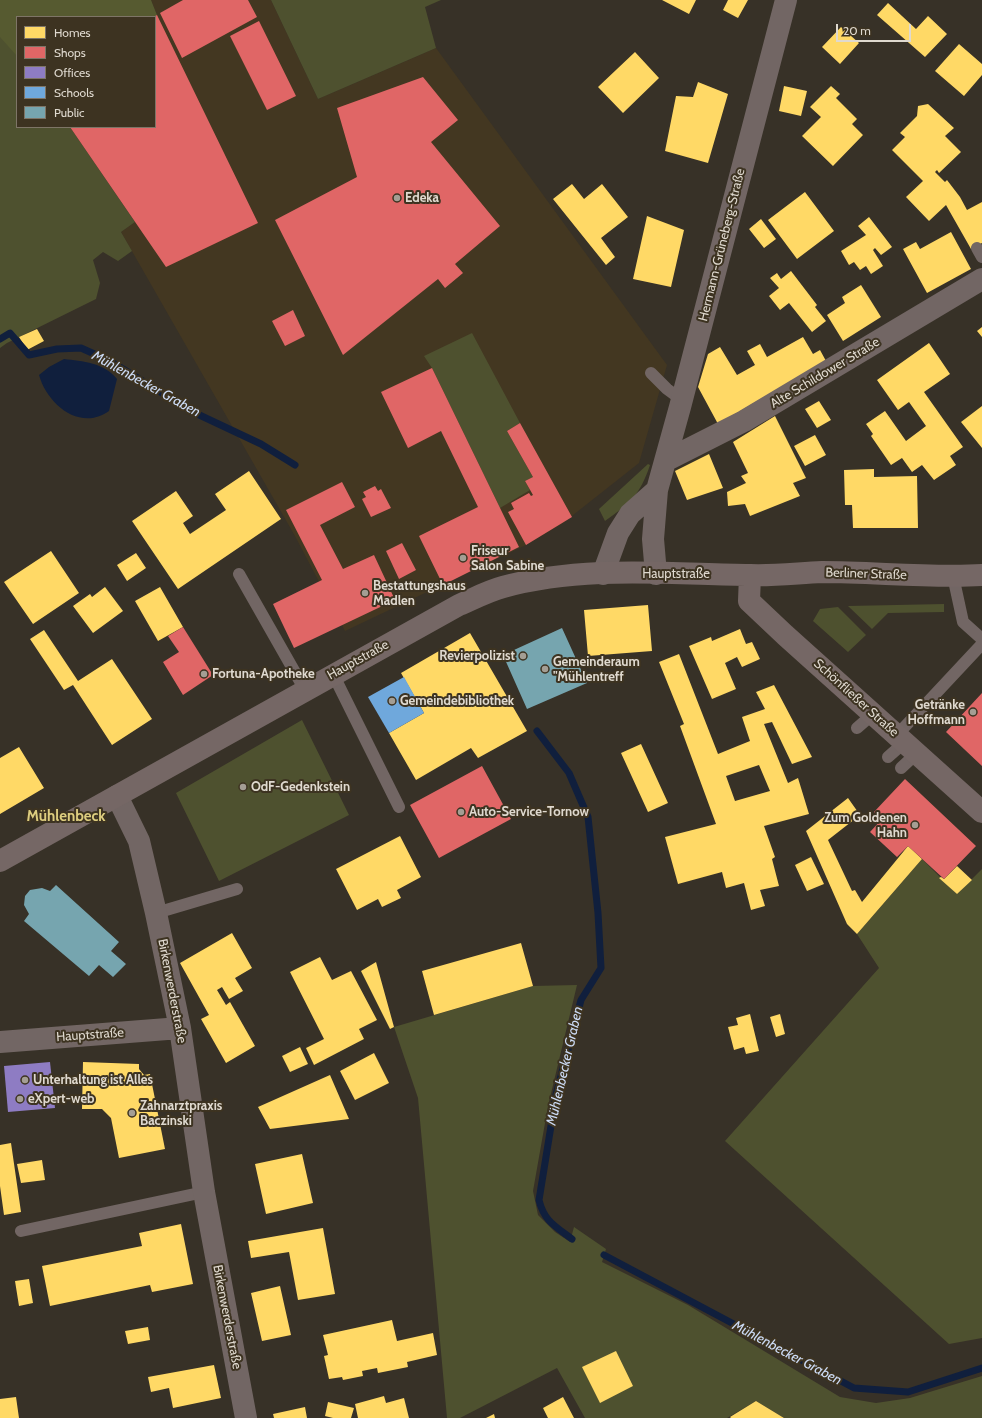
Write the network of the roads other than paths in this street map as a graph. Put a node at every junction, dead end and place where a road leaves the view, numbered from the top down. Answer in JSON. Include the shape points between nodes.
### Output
{"nodes":[{"id":1,"x":786,"y":0,"type":"edge"},
{"id":2,"x":982,"y":280,"type":"edge"},
{"id":3,"x":651,"y":374,"type":"dead end"},
{"id":4,"x":682,"y":400,"type":"junction"},
{"id":5,"x":665,"y":461,"type":"junction"},
{"id":6,"x":657,"y":490,"type":"junction"},
{"id":7,"x":239,"y":574,"type":"dead end"},
{"id":8,"x":603,"y":574,"type":"junction"},
{"id":9,"x":656,"y":574,"type":"junction"},
{"id":10,"x":750,"y":575,"type":"junction"},
{"id":11,"x":982,"y":575,"type":"edge"},
{"id":12,"x":953,"y":576,"type":"junction"},
{"id":13,"x":982,"y":639,"type":"edge"},
{"id":14,"x":982,"y":644,"type":"edge"},
{"id":15,"x":333,"y":674,"type":"junction"},
{"id":16,"x":305,"y":690,"type":"junction"},
{"id":17,"x":873,"y":714,"type":"junction"},
{"id":18,"x":857,"y":728,"type":"dead end"},
{"id":19,"x":906,"y":743,"type":"junction"},
{"id":20,"x":888,"y":757,"type":"dead end"},
{"id":21,"x":901,"y":768,"type":"dead end"},
{"id":22,"x":117,"y":796,"type":"junction"},
{"id":23,"x":399,"y":807,"type":"dead end"},
{"id":24,"x":982,"y":812,"type":"edge"},
{"id":25,"x":0,"y":861,"type":"edge"},
{"id":26,"x":237,"y":889,"type":"dead end"},
{"id":27,"x":156,"y":913,"type":"junction"},
{"id":28,"x":180,"y":1028,"type":"junction"},
{"id":29,"x":0,"y":1042,"type":"edge"},
{"id":30,"x":204,"y":1192,"type":"junction"},
{"id":31,"x":21,"y":1231,"type":"dead end"},
{"id":32,"x":246,"y":1418,"type":"edge"}],
"edges":[{"from":1,"to":4,"type":"street","name":"Hermann-Grüneberg-Straße"},
{"from":2,"to":5,"type":"street","name":"Alte Schildower Straße","via":[[744,421]]},
{"from":3,"to":4,"type":"lane"},
{"from":4,"to":5,"type":"street","name":"Hermann-Grüneberg-Straße"},
{"from":5,"to":6,"type":"street","name":"Hermann-Grüneberg-Straße"},
{"from":6,"to":8,"type":"street","via":[[630,514],[618,533]]},
{"from":6,"to":9,"type":"street","name":"Hermann-Grüneberg-Straße","via":[[653,539]]},
{"from":7,"to":16,"type":"lane"},
{"from":8,"to":9,"type":"main road","name":"Hauptstraße"},
{"from":8,"to":15,"type":"main road","name":"Hauptstraße","via":[[550,577],[502,587],[459,605]]},
{"from":9,"to":10,"type":"main road","name":"Hauptstraße"},
{"from":10,"to":12,"type":"main road","name":"Berliner Straße","via":[[823,572]]},
{"from":10,"to":17,"type":"main road","name":"Schönfließer Straße","via":[[749,601]]},
{"from":11,"to":12,"type":"main road","name":"Berliner Straße"},
{"from":12,"to":13,"type":"lane","via":[[963,622]]},
{"from":14,"to":19,"type":"lane"},
{"from":15,"to":16,"type":"main road","name":"Hauptstraße"},
{"from":15,"to":23,"type":"lane"},
{"from":16,"to":22,"type":"main road","name":"Hauptstraße"},
{"from":17,"to":18,"type":"lane"},
{"from":17,"to":19,"type":"main road","name":"Schönfließer Straße"},
{"from":19,"to":20,"type":"lane"},
{"from":19,"to":21,"type":"lane"},
{"from":19,"to":24,"type":"main road","name":"Schönfließer Straße"},
{"from":22,"to":25,"type":"main road","name":"Hauptstraße"},
{"from":22,"to":27,"type":"street","name":"Birkenwerderstraße","via":[[139,841]]},
{"from":26,"to":27,"type":"lane"},
{"from":27,"to":28,"type":"street","name":"Birkenwerderstraße"},
{"from":28,"to":29,"type":"street","name":"Hauptstraße"},
{"from":28,"to":30,"type":"street","name":"Birkenwerderstraße"},
{"from":30,"to":31,"type":"lane"},
{"from":30,"to":32,"type":"street","name":"Birkenwerderstraße"}]}
